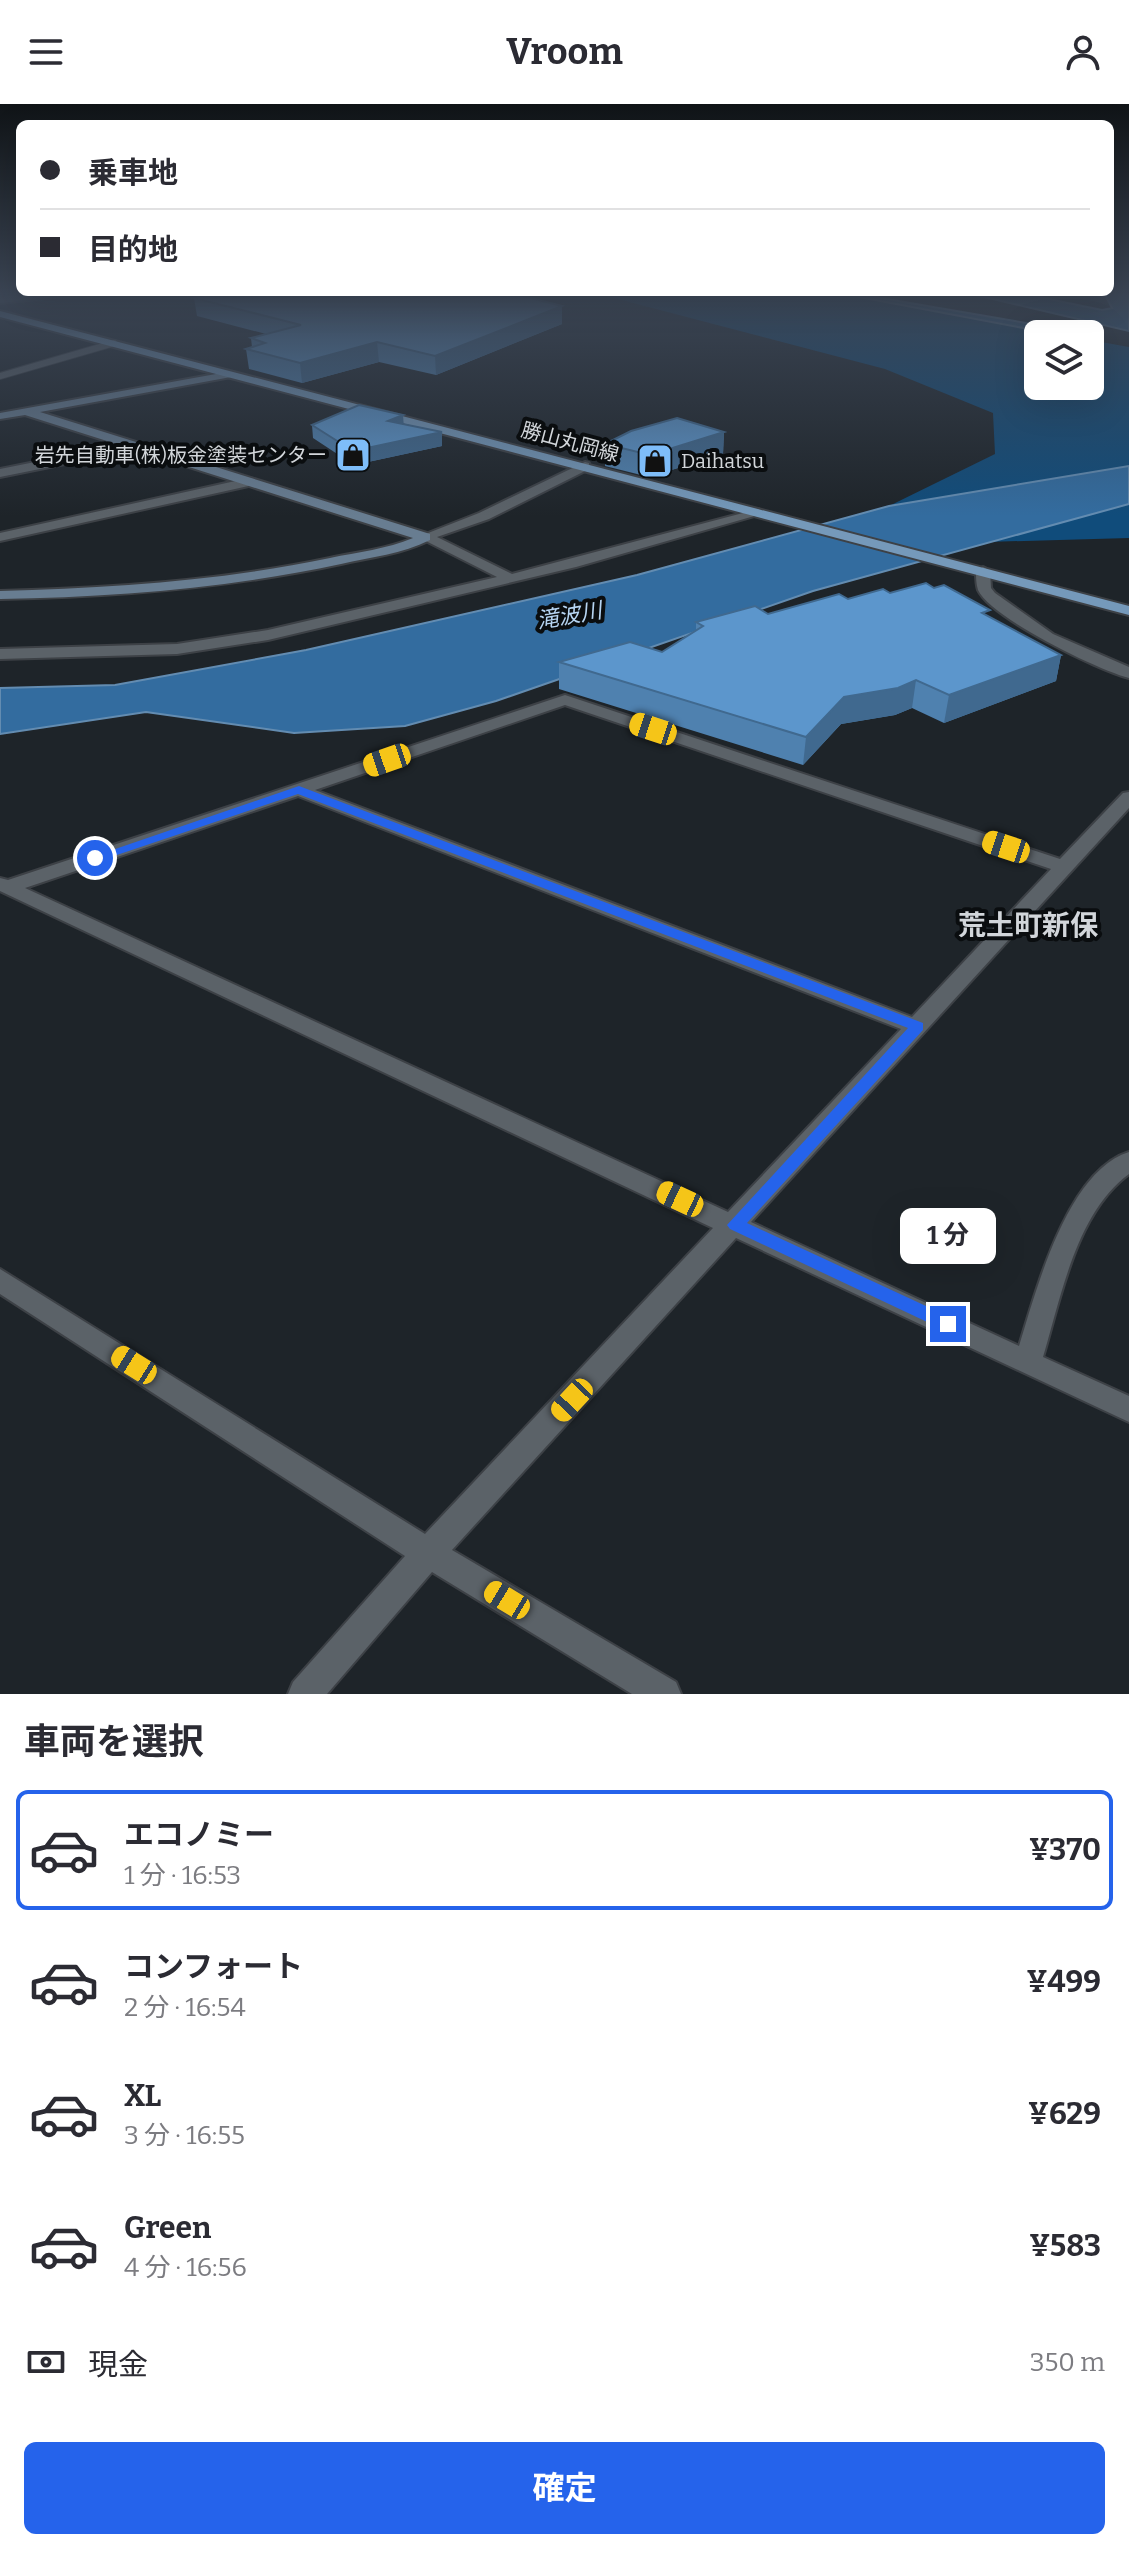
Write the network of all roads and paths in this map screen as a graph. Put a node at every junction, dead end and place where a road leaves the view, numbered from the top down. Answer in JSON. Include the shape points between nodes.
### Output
{"nodes":[{"id":1,"x":30,"y":367,"type":"edge"},
{"id":2,"x":199,"y":367,"type":"edge"},
{"id":3,"x":227,"y":375,"type":"junction"},
{"id":4,"x":0,"y":376,"type":"edge"},
{"id":5,"x":24,"y":411,"type":"junction"},
{"id":6,"x":0,"y":416,"type":"edge"},
{"id":7,"x":135,"y":446,"type":"junction"},
{"id":8,"x":585,"y":466,"type":"junction"},
{"id":9,"x":0,"y":473,"type":"edge"},
{"id":10,"x":249,"y":482,"type":"junction"},
{"id":11,"x":761,"y":514,"type":"junction"},
{"id":12,"x":0,"y":537,"type":"edge"},
{"id":13,"x":425,"y":537,"type":"junction"},
{"id":14,"x":983,"y":571,"type":"junction"},
{"id":15,"x":508,"y":577,"type":"junction"},
{"id":16,"x":0,"y":595,"type":"edge"},
{"id":17,"x":1129,"y":611,"type":"edge"},
{"id":18,"x":0,"y":654,"type":"edge"},
{"id":19,"x":1129,"y":673,"type":"edge"},
{"id":20,"x":299,"y":790,"type":"junction"},
{"id":21,"x":1129,"y":797,"type":"edge"},
{"id":22,"x":1065,"y":867,"type":"junction"},
{"id":23,"x":4,"y":886,"type":"edge"},
{"id":24,"x":918,"y":1027,"type":"junction"},
{"id":25,"x":1129,"y":1161,"type":"edge"},
{"id":26,"x":736,"y":1225,"type":"junction"},
{"id":27,"x":0,"y":1280,"type":"edge"},
{"id":28,"x":1028,"y":1361,"type":"junction"},
{"id":29,"x":1129,"y":1410,"type":"edge"},
{"id":30,"x":428,"y":1553,"type":"junction"},
{"id":31,"x":305,"y":1694,"type":"edge"},
{"id":32,"x":664,"y":1694,"type":"edge"}],
"edges":[{"from":1,"to":4,"type":"lane"},
{"from":2,"to":3,"type":"main road","name":"勝山丸岡線"},
{"from":3,"to":5,"type":"street"},
{"from":3,"to":8,"type":"main road","name":"勝山丸岡線"},
{"from":5,"to":6,"type":"street"},
{"from":5,"to":7,"type":"street"},
{"from":7,"to":9,"type":"street"},
{"from":7,"to":10,"type":"street"},
{"from":8,"to":11,"type":"main road","name":"勝山丸岡線"},
{"from":8,"to":13,"type":"street","via":[[484,516]]},
{"from":10,"to":12,"type":"street"},
{"from":10,"to":13,"type":"street"},
{"from":11,"to":14,"type":"main road","name":"勝山丸岡線"},
{"from":11,"to":15,"type":"street"},
{"from":13,"to":15,"type":"street"},
{"from":13,"to":16,"type":"street","via":[[318,566],[211,583]]},
{"from":14,"to":17,"type":"main road","name":"勝山丸岡線"},
{"from":14,"to":19,"type":"street","via":[[990,596],[1048,637]]},
{"from":15,"to":18,"type":"street","via":[[207,645]]},
{"from":20,"to":22,"type":"street","via":[[565,700]]},
{"from":20,"to":23,"type":"street"},
{"from":20,"to":24,"type":"street"},
{"from":21,"to":22,"type":"street"},
{"from":22,"to":24,"type":"street"},
{"from":23,"to":26,"type":"street"},
{"from":24,"to":26,"type":"street"},
{"from":25,"to":28,"type":"street","via":[[1085,1208]]},
{"from":26,"to":28,"type":"street"},
{"from":26,"to":30,"type":"street"},
{"from":27,"to":30,"type":"street"},
{"from":28,"to":29,"type":"street"},
{"from":30,"to":31,"type":"street"},
{"from":30,"to":32,"type":"street"}]}
